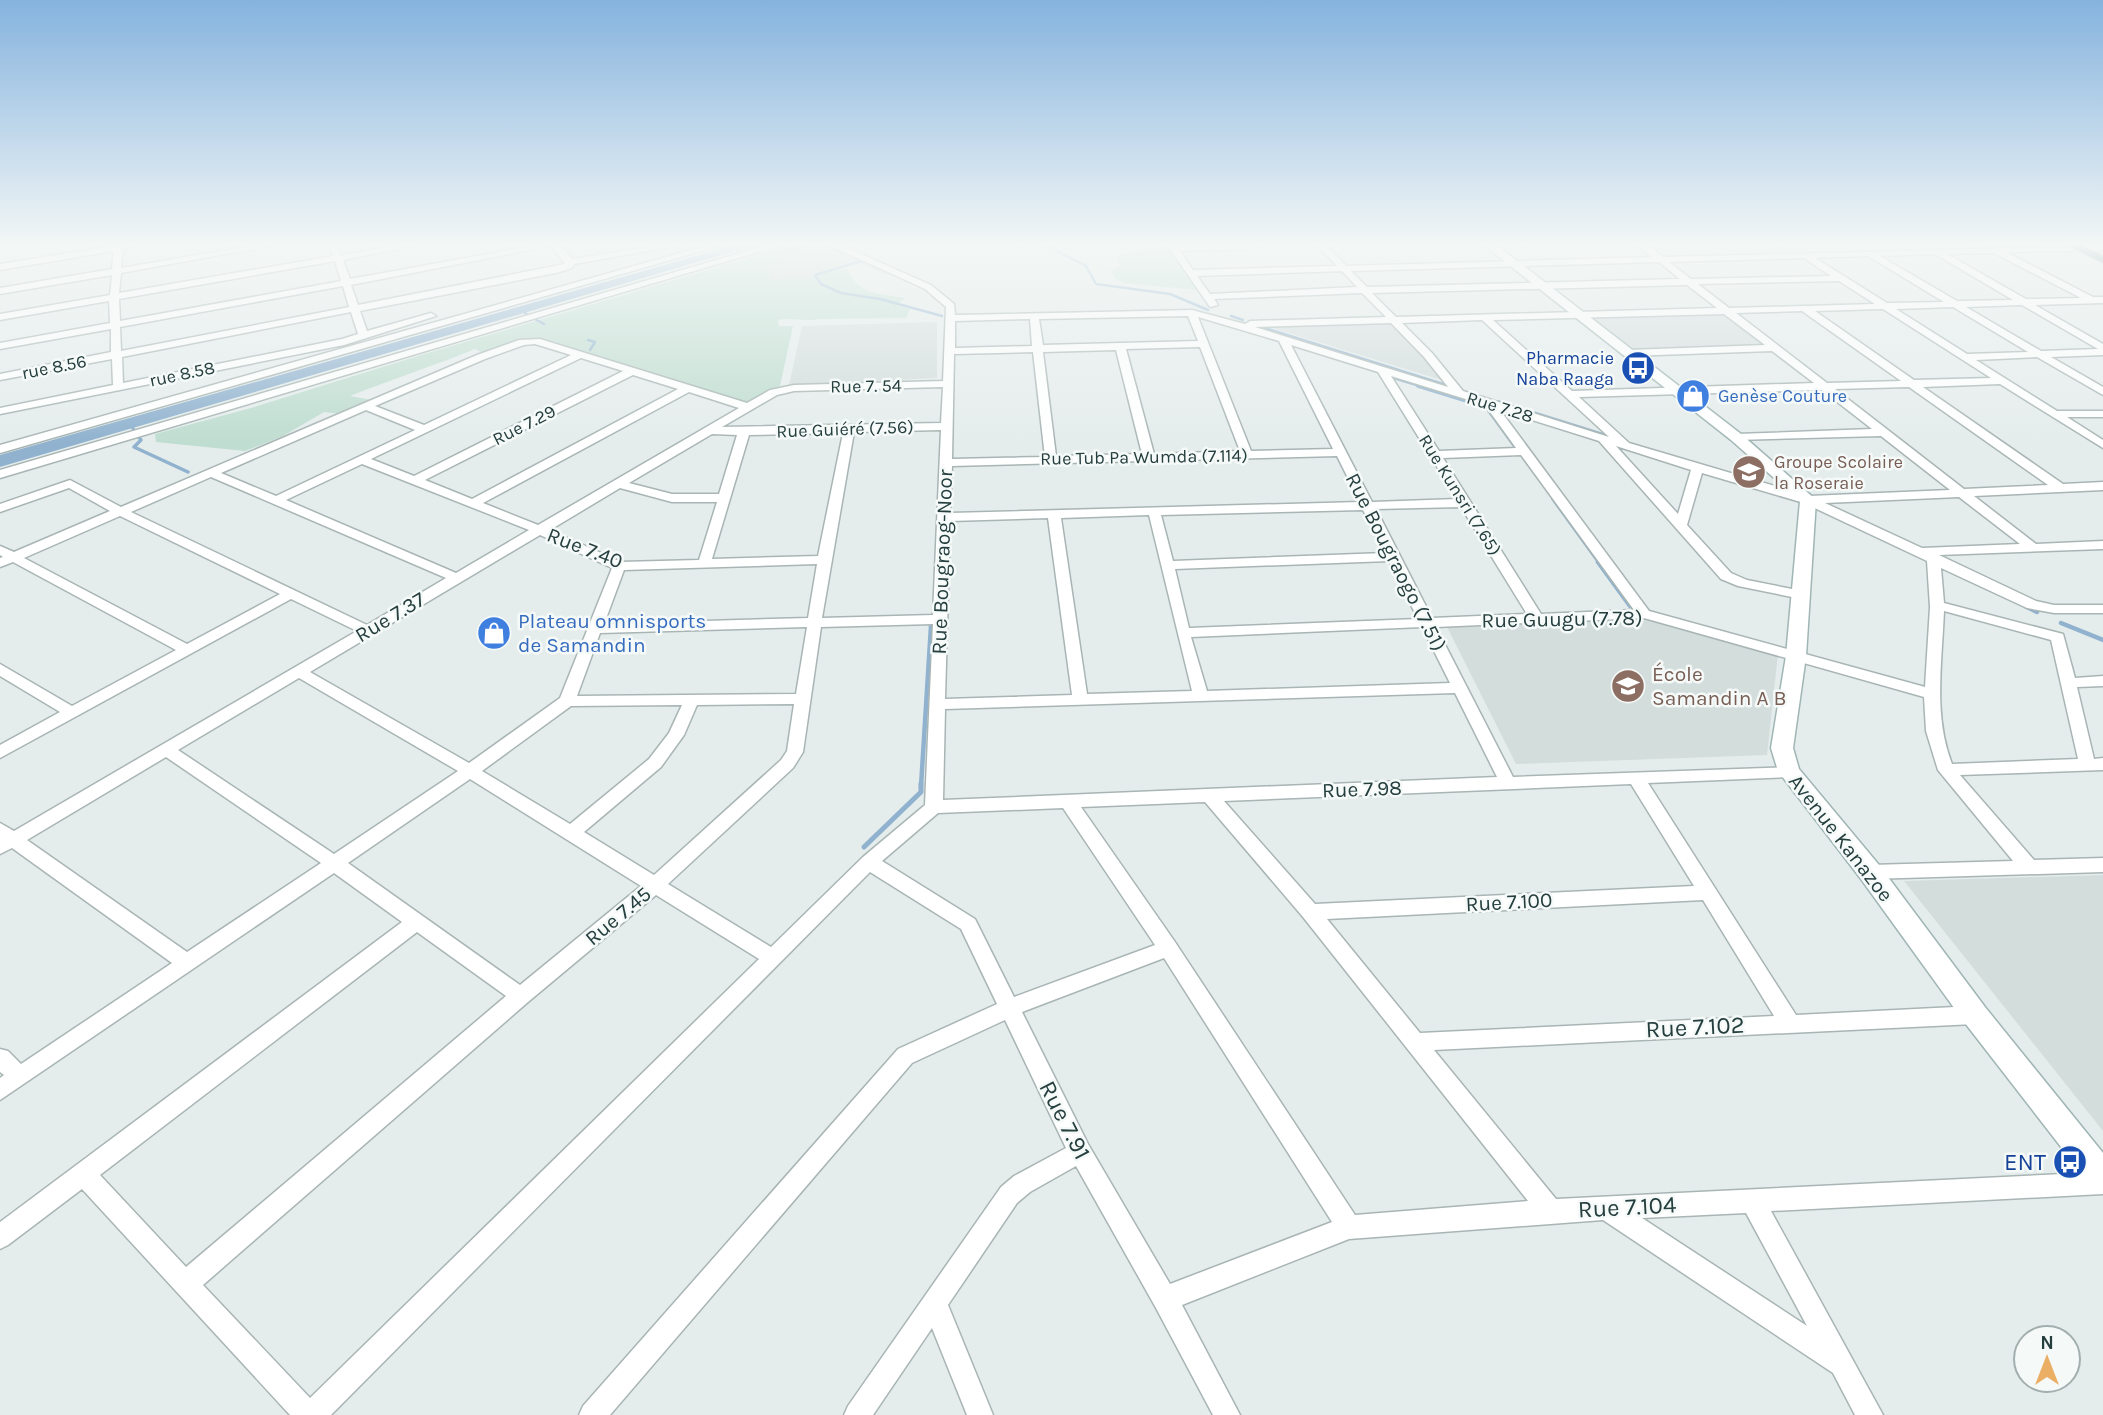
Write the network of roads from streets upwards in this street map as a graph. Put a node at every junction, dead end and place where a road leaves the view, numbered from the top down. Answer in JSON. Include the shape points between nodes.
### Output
{"nodes":[{"id":1,"x":28,"y":312,"type":"edge"},
{"id":2,"x":115,"y":312,"type":"edge"},
{"id":3,"x":189,"y":312,"type":"edge"},
{"id":4,"x":346,"y":312,"type":"edge"},
{"id":5,"x":358,"y":312,"type":"edge"},
{"id":6,"x":452,"y":312,"type":"edge"},
{"id":7,"x":482,"y":312,"type":"edge"},
{"id":8,"x":550,"y":312,"type":"edge"},
{"id":9,"x":952,"y":312,"type":"edge"},
{"id":10,"x":1217,"y":312,"type":"edge"},
{"id":11,"x":1385,"y":312,"type":"edge"},
{"id":12,"x":1574,"y":312,"type":"edge"},
{"id":13,"x":1650,"y":312,"type":"edge"},
{"id":14,"x":1729,"y":312,"type":"edge"},
{"id":15,"x":1810,"y":312,"type":"edge"},
{"id":16,"x":1894,"y":312,"type":"edge"},
{"id":17,"x":1969,"y":312,"type":"edge"},
{"id":18,"x":2040,"y":312,"type":"edge"},
{"id":19,"x":1192,"y":313,"type":"junction"},
{"id":20,"x":1576,"y":314,"type":"junction"},
{"id":21,"x":1034,"y":316,"type":"junction"},
{"id":22,"x":0,"y":317,"type":"edge"},
{"id":23,"x":1484,"y":317,"type":"junction"},
{"id":24,"x":952,"y":318,"type":"junction"},
{"id":25,"x":1222,"y":319,"type":"junction"},
{"id":26,"x":1392,"y":319,"type":"junction"},
{"id":27,"x":116,"y":325,"type":"junction"},
{"id":28,"x":1240,"y":325,"type":"junction"},
{"id":29,"x":363,"y":334,"type":"junction"},
{"id":30,"x":1284,"y":340,"type":"junction"},
{"id":31,"x":1206,"y":344,"type":"junction"},
{"id":32,"x":0,"y":346,"type":"edge"},
{"id":33,"x":1120,"y":346,"type":"junction"},
{"id":34,"x":1039,"y":348,"type":"junction"},
{"id":35,"x":1777,"y":348,"type":"junction"},
{"id":36,"x":2103,"y":350,"type":"edge"},
{"id":37,"x":951,"y":351,"type":"junction"},
{"id":38,"x":1628,"y":353,"type":"junction"},
{"id":39,"x":117,"y":355,"type":"junction"},
{"id":40,"x":2041,"y":355,"type":"junction"},
{"id":41,"x":578,"y":356,"type":"junction"},
{"id":42,"x":1968,"y":358,"type":"junction"},
{"id":43,"x":632,"y":371,"type":"junction"},
{"id":44,"x":1383,"y":371,"type":"junction"},
{"id":45,"x":0,"y":377,"type":"edge"},
{"id":46,"x":2001,"y":381,"type":"junction"},
{"id":47,"x":949,"y":384,"type":"junction"},
{"id":48,"x":1913,"y":384,"type":"junction"},
{"id":49,"x":1826,"y":386,"type":"junction"},
{"id":50,"x":118,"y":387,"type":"junction"},
{"id":51,"x":688,"y":388,"type":"junction"},
{"id":52,"x":782,"y":389,"type":"joint"},
{"id":53,"x":1677,"y":391,"type":"junction"},
{"id":54,"x":2103,"y":392,"type":"edge"},
{"id":55,"x":1572,"y":394,"type":"junction"},
{"id":56,"x":1460,"y":395,"type":"junction"},
{"id":57,"x":1490,"y":404,"type":"junction"},
{"id":58,"x":367,"y":407,"type":"junction"},
{"id":59,"x":748,"y":407,"type":"junction"},
{"id":60,"x":0,"y":411,"type":"edge"},
{"id":61,"x":2054,"y":414,"type":"junction"},
{"id":62,"x":2103,"y":414,"type":"edge"},
{"id":63,"x":947,"y":426,"type":"junction"},
{"id":64,"x":423,"y":429,"type":"junction"},
{"id":65,"x":849,"y":429,"type":"junction"},
{"id":66,"x":710,"y":430,"type":"junction"},
{"id":67,"x":744,"y":432,"type":"junction"},
{"id":68,"x":1885,"y":432,"type":"junction"},
{"id":69,"x":1736,"y":437,"type":"junction"},
{"id":70,"x":1604,"y":439,"type":"junction"},
{"id":71,"x":2103,"y":445,"type":"edge"},
{"id":72,"x":1628,"y":447,"type":"junction"},
{"id":73,"x":0,"y":449,"type":"edge"},
{"id":74,"x":1526,"y":451,"type":"junction"},
{"id":75,"x":1341,"y":452,"type":"junction"},
{"id":76,"x":1435,"y":454,"type":"junction"},
{"id":77,"x":1247,"y":455,"type":"junction"},
{"id":78,"x":1149,"y":457,"type":"junction"},
{"id":79,"x":360,"y":459,"type":"junction"},
{"id":80,"x":1051,"y":460,"type":"junction"},
{"id":81,"x":946,"y":463,"type":"junction"},
{"id":82,"x":1698,"y":468,"type":"junction"},
{"id":83,"x":212,"y":473,"type":"junction"},
{"id":84,"x":0,"y":474,"type":"edge"},
{"id":85,"x":416,"y":480,"type":"junction"},
{"id":86,"x":620,"y":484,"type":"junction"},
{"id":87,"x":2103,"y":486,"type":"edge"},
{"id":88,"x":2059,"y":487,"type":"junction"},
{"id":89,"x":1961,"y":491,"type":"junction"},
{"id":90,"x":723,"y":498,"type":"junction"},
{"id":91,"x":1808,"y":500,"type":"junction"},
{"id":92,"x":275,"y":501,"type":"junction"},
{"id":93,"x":474,"y":503,"type":"junction"},
{"id":94,"x":1465,"y":503,"type":"junction"},
{"id":95,"x":1368,"y":506,"type":"junction"},
{"id":96,"x":0,"y":508,"type":"edge"},
{"id":97,"x":1154,"y":511,"type":"junction"},
{"id":98,"x":121,"y":512,"type":"junction"},
{"id":99,"x":1054,"y":514,"type":"junction"},
{"id":100,"x":944,"y":517,"type":"junction"},
{"id":101,"x":1680,"y":527,"type":"junction"},
{"id":102,"x":540,"y":530,"type":"junction"},
{"id":103,"x":2103,"y":545,"type":"edge"},
{"id":104,"x":2033,"y":548,"type":"junction"},
{"id":105,"x":1928,"y":555,"type":"junction"},
{"id":106,"x":4,"y":557,"type":"edge"},
{"id":107,"x":1394,"y":557,"type":"junction"},
{"id":108,"x":824,"y":560,"type":"junction"},
{"id":109,"x":704,"y":564,"type":"junction"},
{"id":110,"x":1167,"y":565,"type":"junction"},
{"id":111,"x":619,"y":566,"type":"junction"},
{"id":112,"x":457,"y":578,"type":"junction"},
{"id":113,"x":290,"y":594,"type":"junction"},
{"id":114,"x":1802,"y":595,"type":"junction"},
{"id":115,"x":1937,"y":605,"type":"junction"},
{"id":116,"x":2103,"y":609,"type":"edge"},
{"id":117,"x":1644,"y":614,"type":"junction"},
{"id":118,"x":940,"y":619,"type":"junction"},
{"id":119,"x":1538,"y":619,"type":"junction"},
{"id":120,"x":815,"y":622,"type":"junction"},
{"id":121,"x":1427,"y":623,"type":"junction"},
{"id":122,"x":595,"y":629,"type":"junction"},
{"id":123,"x":368,"y":630,"type":"junction"},
{"id":124,"x":1182,"y":633,"type":"junction"},
{"id":125,"x":187,"y":650,"type":"junction"},
{"id":126,"x":1796,"y":656,"type":"junction"},
{"id":127,"x":0,"y":669,"type":"edge"},
{"id":128,"x":299,"y":672,"type":"junction"},
{"id":129,"x":2103,"y":681,"type":"edge"},
{"id":130,"x":2069,"y":683,"type":"junction"},
{"id":131,"x":1458,"y":688,"type":"junction"},
{"id":132,"x":1932,"y":694,"type":"junction"},
{"id":133,"x":1201,"y":696,"type":"junction"},
{"id":134,"x":804,"y":699,"type":"junction"},
{"id":135,"x":1080,"y":699,"type":"junction"},
{"id":136,"x":568,"y":701,"type":"junction"},
{"id":137,"x":691,"y":702,"type":"junction"},
{"id":138,"x":937,"y":704,"type":"junction"},
{"id":139,"x":71,"y":712,"type":"junction"},
{"id":140,"x":167,"y":750,"type":"junction"},
{"id":141,"x":0,"y":752,"type":"edge"},
{"id":142,"x":2095,"y":764,"type":"edge"},
{"id":143,"x":1946,"y":770,"type":"junction"},
{"id":144,"x":470,"y":771,"type":"junction"},
{"id":145,"x":1789,"y":771,"type":"junction"},
{"id":146,"x":1636,"y":778,"type":"junction"},
{"id":147,"x":1508,"y":783,"type":"junction"},
{"id":148,"x":1209,"y":795,"type":"junction"},
{"id":149,"x":1068,"y":801,"type":"junction"},
{"id":150,"x":934,"y":807,"type":"junction"},
{"id":151,"x":571,"y":833,"type":"junction"},
{"id":152,"x":5,"y":839,"type":"edge"},
{"id":153,"x":869,"y":862,"type":"junction"},
{"id":154,"x":334,"y":863,"type":"junction"},
{"id":155,"x":2103,"y":865,"type":"edge"},
{"id":156,"x":2029,"y":867,"type":"junction"},
{"id":157,"x":1870,"y":872,"type":"junction"},
{"id":158,"x":655,"y":885,"type":"junction"},
{"id":159,"x":1708,"y":893,"type":"junction"},
{"id":160,"x":1310,"y":912,"type":"junction"},
{"id":161,"x":417,"y":921,"type":"junction"},
{"id":162,"x":1168,"y":948,"type":"junction"},
{"id":163,"x":772,"y":957,"type":"junction"},
{"id":164,"x":187,"y":963,"type":"junction"},
{"id":165,"x":521,"y":996,"type":"junction"},
{"id":166,"x":1010,"y":1008,"type":"junction"},
{"id":167,"x":1975,"y":1015,"type":"junction"},
{"id":168,"x":1789,"y":1022,"type":"junction"},
{"id":169,"x":1415,"y":1042,"type":"junction"},
{"id":170,"x":0,"y":1059,"type":"edge"},
{"id":171,"x":20,"y":1076,"type":"junction"},
{"id":172,"x":0,"y":1090,"type":"edge"},
{"id":173,"x":1080,"y":1152,"type":"junction"},
{"id":174,"x":83,"y":1174,"type":"junction"},
{"id":175,"x":2103,"y":1177,"type":"edge"},
{"id":176,"x":2103,"y":1183,"type":"edge"},
{"id":177,"x":1752,"y":1201,"type":"junction"},
{"id":178,"x":1606,"y":1208,"type":"junction"},
{"id":179,"x":1551,"y":1211,"type":"junction"},
{"id":180,"x":1349,"y":1227,"type":"junction"},
{"id":181,"x":0,"y":1237,"type":"edge"},
{"id":182,"x":185,"y":1284,"type":"junction"},
{"id":183,"x":1165,"y":1299,"type":"junction"},
{"id":184,"x":935,"y":1303,"type":"junction"},
{"id":185,"x":1842,"y":1363,"type":"junction"},
{"id":186,"x":310,"y":1415,"type":"edge"},
{"id":187,"x":592,"y":1415,"type":"edge"},
{"id":188,"x":858,"y":1415,"type":"edge"},
{"id":189,"x":980,"y":1415,"type":"edge"},
{"id":190,"x":1227,"y":1415,"type":"edge"},
{"id":191,"x":1870,"y":1415,"type":"edge"}],
"edges":[{"from":1,"to":22,"type":"street"},
{"from":2,"to":27,"type":"street"},
{"from":3,"to":27,"type":"street"},
{"from":4,"to":39,"type":"street","name":"rue 8.56"},
{"from":5,"to":29,"type":"street"},
{"from":6,"to":29,"type":"street","name":"rue 8.58"},
{"from":7,"to":73,"type":"street"},
{"from":8,"to":84,"type":"street"},
{"from":9,"to":24,"type":"street"},
{"from":10,"to":25,"type":"street"},
{"from":11,"to":26,"type":"street"},
{"from":12,"to":20,"type":"street"},
{"from":13,"to":20,"type":"street"},
{"from":14,"to":35,"type":"street"},
{"from":15,"to":48,"type":"street"},
{"from":16,"to":42,"type":"street"},
{"from":17,"to":40,"type":"street"},
{"from":18,"to":36,"type":"street"},
{"from":19,"to":21,"type":"street","name":"Rue 7.28"},
{"from":19,"to":25,"type":"street","name":"Rue 7.28"},
{"from":19,"to":31,"type":"street"},
{"from":20,"to":23,"type":"street"},
{"from":20,"to":38,"type":"street"},
{"from":21,"to":24,"type":"street","name":"Rue 7.28"},
{"from":21,"to":34,"type":"street"},
{"from":23,"to":26,"type":"street"},
{"from":23,"to":55,"type":"street"},
{"from":24,"to":37,"type":"street","name":"Rue Bougraog-Noor"},
{"from":25,"to":28,"type":"street","name":"Rue 7.28"},
{"from":26,"to":28,"type":"street"},
{"from":26,"to":56,"type":"street"},
{"from":27,"to":32,"type":"street"},
{"from":27,"to":39,"type":"street"},
{"from":28,"to":30,"type":"street","name":"Rue 7.28"},
{"from":29,"to":50,"type":"street","name":"rue 8.58","via":[[344,342]]},
{"from":30,"to":44,"type":"street","name":"Rue 7.28"},
{"from":30,"to":75,"type":"street","name":"Rue Bougraogo (7.51)"},
{"from":31,"to":33,"type":"street"},
{"from":31,"to":77,"type":"street"},
{"from":33,"to":34,"type":"street"},
{"from":33,"to":78,"type":"street"},
{"from":34,"to":37,"type":"street"},
{"from":34,"to":80,"type":"street"},
{"from":35,"to":38,"type":"street"},
{"from":35,"to":49,"type":"street"},
{"from":36,"to":40,"type":"street"},
{"from":37,"to":47,"type":"street","name":"Rue Bougraog-Noor"},
{"from":38,"to":53,"type":"street"},
{"from":39,"to":45,"type":"street","name":"rue 8.56"},
{"from":39,"to":50,"type":"street"},
{"from":40,"to":42,"type":"street"},
{"from":40,"to":54,"type":"street"},
{"from":41,"to":43,"type":"street"},
{"from":41,"to":58,"type":"street","via":[[536,341],[523,342]]},
{"from":41,"to":64,"type":"street"},
{"from":42,"to":46,"type":"street"},
{"from":43,"to":51,"type":"street"},
{"from":43,"to":85,"type":"street","name":"Rue 7.29"},
{"from":44,"to":56,"type":"street","name":"Rue 7.28"},
{"from":44,"to":76,"type":"street","name":"Rue Kunsri (7.65)"},
{"from":46,"to":48,"type":"street"},
{"from":46,"to":61,"type":"street"},
{"from":47,"to":52,"type":"street","name":"Rue 7. 54"},
{"from":47,"to":63,"type":"street","name":"Rue Bougraog-Noor"},
{"from":48,"to":49,"type":"street"},
{"from":48,"to":88,"type":"street"},
{"from":49,"to":53,"type":"street"},
{"from":49,"to":68,"type":"street"},
{"from":50,"to":60,"type":"street","name":"rue 8.58"},
{"from":51,"to":59,"type":"street"},
{"from":51,"to":93,"type":"street"},
{"from":52,"to":59,"type":"street","name":"Rue 7.37"},
{"from":53,"to":55,"type":"street"},
{"from":53,"to":69,"type":"street"},
{"from":55,"to":72,"type":"street"},
{"from":56,"to":57,"type":"street","name":"Rue 7.28"},
{"from":57,"to":70,"type":"street","name":"Rue 7.28"},
{"from":57,"to":74,"type":"street"},
{"from":58,"to":64,"type":"street"},
{"from":58,"to":83,"type":"street"},
{"from":59,"to":66,"type":"street","name":"Rue 7.37"},
{"from":61,"to":62,"type":"street"},
{"from":61,"to":71,"type":"street"},
{"from":63,"to":65,"type":"street","name":"Rue Guiéré (7.56)"},
{"from":63,"to":81,"type":"street","name":"Rue Bougraog-Noor"},
{"from":64,"to":79,"type":"street"},
{"from":65,"to":67,"type":"street","name":"Rue Guiéré (7.56)"},
{"from":65,"to":108,"type":"street","name":"Rue 7.45"},
{"from":66,"to":67,"type":"street","name":"Rue Guiéré (7.56)"},
{"from":66,"to":86,"type":"street","name":"Rue 7.37"},
{"from":67,"to":90,"type":"street"},
{"from":68,"to":69,"type":"street"},
{"from":68,"to":89,"type":"street"},
{"from":69,"to":91,"type":"street"},
{"from":70,"to":72,"type":"street","name":"Rue 7.28"},
{"from":70,"to":101,"type":"street"},
{"from":72,"to":82,"type":"street","name":"Rue 7.28"},
{"from":74,"to":76,"type":"street"},
{"from":74,"to":117,"type":"street"},
{"from":75,"to":77,"type":"street","name":"Rue Tub Pa Wumda (7.114)"},
{"from":75,"to":95,"type":"street","name":"Rue Bougraogo (7.51)"},
{"from":76,"to":94,"type":"street","name":"Rue Kunsri (7.65)"},
{"from":77,"to":78,"type":"street","name":"Rue Tub Pa Wumda (7.114)"},
{"from":78,"to":80,"type":"street","name":"Rue Tub Pa Wumda (7.114)"},
{"from":79,"to":85,"type":"street","name":"Rue 7.40"},
{"from":79,"to":92,"type":"street"},
{"from":80,"to":81,"type":"street","name":"Rue Tub Pa Wumda (7.114)"},
{"from":81,"to":100,"type":"street","name":"Rue Bougraog-Noor"},
{"from":82,"to":91,"type":"street","name":"Rue 7.28"},
{"from":82,"to":101,"type":"street"},
{"from":83,"to":92,"type":"street"},
{"from":83,"to":98,"type":"street"},
{"from":85,"to":93,"type":"street","name":"Rue 7.40"},
{"from":86,"to":90,"type":"street","via":[[672,498]]},
{"from":86,"to":102,"type":"street","name":"Rue 7.37"},
{"from":87,"to":88,"type":"street"},
{"from":88,"to":89,"type":"street"},
{"from":89,"to":91,"type":"street"},
{"from":89,"to":104,"type":"street"},
{"from":90,"to":109,"type":"street"},
{"from":91,"to":105,"type":"street"},
{"from":91,"to":114,"type":"street","name":"Avenue Kanazoe"},
{"from":92,"to":112,"type":"street"},
{"from":93,"to":102,"type":"street","name":"Rue 7.40"},
{"from":94,"to":95,"type":"street"},
{"from":94,"to":119,"type":"street","name":"Rue Kunsri (7.65)"},
{"from":95,"to":97,"type":"street"},
{"from":95,"to":107,"type":"street","name":"Rue Bougraogo (7.51)"},
{"from":96,"to":98,"type":"street","via":[[69,484]]},
{"from":97,"to":99,"type":"street"},
{"from":97,"to":110,"type":"street"},
{"from":98,"to":106,"type":"street"},
{"from":98,"to":113,"type":"street"},
{"from":99,"to":100,"type":"street"},
{"from":99,"to":135,"type":"street"},
{"from":100,"to":118,"type":"street","name":"Rue Bougraog-Noor"},
{"from":101,"to":114,"type":"street","via":[[1729,578]]},
{"from":102,"to":111,"type":"street","name":"Rue 7.40"},
{"from":102,"to":112,"type":"street","name":"Rue 7.37"},
{"from":103,"to":104,"type":"street"},
{"from":104,"to":105,"type":"street"},
{"from":105,"to":115,"type":"street"},
{"from":105,"to":116,"type":"street","via":[[2032,606]]},
{"from":106,"to":125,"type":"street"},
{"from":107,"to":110,"type":"street"},
{"from":107,"to":121,"type":"street","name":"Rue Bougraogo (7.51)"},
{"from":108,"to":109,"type":"street","name":"Rue 7.40"},
{"from":108,"to":120,"type":"street","name":"Rue 7.45"},
{"from":109,"to":111,"type":"street","name":"Rue 7.40"},
{"from":110,"to":124,"type":"street"},
{"from":111,"to":122,"type":"street"},
{"from":112,"to":123,"type":"street","name":"Rue 7.37"},
{"from":113,"to":123,"type":"street"},
{"from":113,"to":125,"type":"street"},
{"from":114,"to":126,"type":"street","name":"Avenue Kanazoe"},
{"from":115,"to":130,"type":"street","via":[[2055,635]]},
{"from":115,"to":132,"type":"street"},
{"from":117,"to":119,"type":"street","name":"Rue Guugu (7.78)"},
{"from":117,"to":126,"type":"street","name":"Rue Guugu (7.78)"},
{"from":118,"to":120,"type":"street"},
{"from":118,"to":138,"type":"street","name":"Rue Bougraog-Noor"},
{"from":119,"to":121,"type":"street","name":"Rue Guugu (7.78)"},
{"from":120,"to":122,"type":"street"},
{"from":120,"to":134,"type":"street","name":"Rue 7.45"},
{"from":121,"to":124,"type":"street","name":"Rue Guugu (7.78)"},
{"from":121,"to":131,"type":"street","name":"Rue Bougraogo (7.51)"},
{"from":122,"to":136,"type":"street"},
{"from":123,"to":128,"type":"street","name":"Rue 7.37"},
{"from":124,"to":133,"type":"street"},
{"from":125,"to":139,"type":"street"},
{"from":126,"to":132,"type":"street","name":"Rue Guugu (7.78)"},
{"from":126,"to":145,"type":"street","name":"Avenue Kanazoe","via":[[1783,748]]},
{"from":127,"to":139,"type":"street"},
{"from":128,"to":140,"type":"street","name":"Rue 7.37"},
{"from":128,"to":144,"type":"street"},
{"from":129,"to":130,"type":"street"},
{"from":130,"to":142,"type":"street"},
{"from":131,"to":133,"type":"street"},
{"from":131,"to":147,"type":"street","name":"Rue Bougraogo (7.51)"},
{"from":132,"to":143,"type":"street","via":[[1935,740]]},
{"from":133,"to":135,"type":"street"},
{"from":134,"to":137,"type":"street"},
{"from":134,"to":158,"type":"street","name":"Rue 7.45","via":[[795,752],[787,764]]},
{"from":135,"to":138,"type":"street"},
{"from":136,"to":137,"type":"street"},
{"from":136,"to":144,"type":"street"},
{"from":137,"to":151,"type":"street","via":[[676,735],[655,763]]},
{"from":138,"to":150,"type":"street","name":"Rue Bougraog-Noor"},
{"from":139,"to":141,"type":"street"},
{"from":140,"to":152,"type":"street","name":"Rue 7.37"},
{"from":140,"to":154,"type":"street"},
{"from":142,"to":143,"type":"street"},
{"from":143,"to":156,"type":"street"},
{"from":144,"to":151,"type":"street"},
{"from":144,"to":154,"type":"street"},
{"from":145,"to":146,"type":"street","name":"Rue 7.98"},
{"from":145,"to":157,"type":"street","name":"Avenue Kanazoe"},
{"from":146,"to":147,"type":"street","name":"Rue 7.98"},
{"from":146,"to":159,"type":"street"},
{"from":147,"to":148,"type":"street","name":"Rue 7.98"},
{"from":148,"to":149,"type":"street","name":"Rue 7.98"},
{"from":148,"to":160,"type":"street"},
{"from":149,"to":150,"type":"street","name":"Rue 7.98"},
{"from":149,"to":162,"type":"street"},
{"from":150,"to":153,"type":"street"},
{"from":151,"to":158,"type":"street"},
{"from":152,"to":164,"type":"street"},
{"from":153,"to":163,"type":"street"},
{"from":153,"to":166,"type":"street","name":"Rue 7.91","via":[[968,924]]},
{"from":154,"to":161,"type":"street"},
{"from":154,"to":164,"type":"street"},
{"from":155,"to":156,"type":"street"},
{"from":156,"to":157,"type":"street"},
{"from":157,"to":167,"type":"street","name":"Avenue Kanazoe"},
{"from":158,"to":163,"type":"street"},
{"from":158,"to":165,"type":"street","name":"Rue 7.45"},
{"from":159,"to":160,"type":"street","name":"Rue 7.100"},
{"from":159,"to":168,"type":"street"},
{"from":160,"to":169,"type":"street"},
{"from":161,"to":165,"type":"street"},
{"from":161,"to":174,"type":"street"},
{"from":162,"to":166,"type":"street"},
{"from":162,"to":180,"type":"street"},
{"from":163,"to":186,"type":"street"},
{"from":164,"to":171,"type":"street"},
{"from":165,"to":182,"type":"street","name":"Rue 7.45"},
{"from":166,"to":173,"type":"street","name":"Rue 7.91"},
{"from":166,"to":187,"type":"street","via":[[916,1050],[898,1063]]},
{"from":167,"to":168,"type":"street","name":"Rue 7.102"},
{"from":167,"to":175,"type":"street","name":"Avenue Kanazoe"},
{"from":168,"to":169,"type":"street","name":"Rue 7.102"},
{"from":169,"to":179,"type":"street"},
{"from":170,"to":171,"type":"street"},
{"from":171,"to":172,"type":"street"},
{"from":173,"to":183,"type":"street","name":"Rue 7.91"},
{"from":173,"to":184,"type":"street","via":[[1009,1195]]},
{"from":174,"to":181,"type":"street"},
{"from":174,"to":182,"type":"street"},
{"from":176,"to":177,"type":"street","name":"Rue 7.104"},
{"from":177,"to":178,"type":"street","name":"Rue 7.104"},
{"from":177,"to":185,"type":"street"},
{"from":178,"to":179,"type":"street","name":"Rue 7.104"},
{"from":178,"to":185,"type":"street"},
{"from":179,"to":180,"type":"street","name":"Rue 7.104"},
{"from":180,"to":183,"type":"street","name":"Rue 7.104"},
{"from":182,"to":186,"type":"street"},
{"from":183,"to":190,"type":"street","name":"Rue 7.91"},
{"from":184,"to":188,"type":"street"},
{"from":184,"to":189,"type":"street"},
{"from":185,"to":191,"type":"street"}]}
